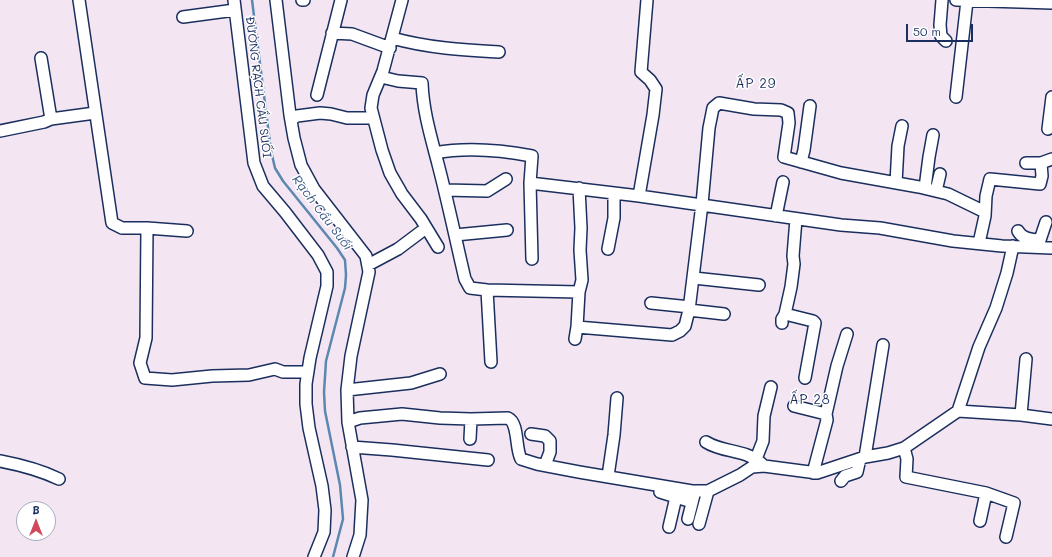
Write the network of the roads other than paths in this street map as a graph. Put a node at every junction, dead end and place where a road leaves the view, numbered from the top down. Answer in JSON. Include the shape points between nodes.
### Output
{"nodes":[{"id":1,"x":79,"y":0,"type":"edge"},
{"id":2,"x":276,"y":0,"type":"edge"},
{"id":3,"x":341,"y":0,"type":"edge"},
{"id":4,"x":402,"y":0,"type":"edge"},
{"id":5,"x":648,"y":0,"type":"edge"},
{"id":6,"x":942,"y":0,"type":"edge"},
{"id":7,"x":961,"y":0,"type":"edge"},
{"id":8,"x":1052,"y":3,"type":"edge"},
{"id":9,"x":234,"y":5,"type":"edge"},
{"id":10,"x":184,"y":16,"type":"dead end"},
{"id":11,"x":332,"y":33,"type":"junction"},
{"id":12,"x":946,"y":41,"type":"dead end"},
{"id":13,"x":391,"y":43,"type":"junction"},
{"id":14,"x":499,"y":52,"type":"dead end"},
{"id":15,"x":41,"y":58,"type":"dead end"},
{"id":16,"x":381,"y":77,"type":"junction"},
{"id":17,"x":317,"y":95,"type":"dead end"},
{"id":18,"x":956,"y":97,"type":"dead end"},
{"id":19,"x":1052,"y":97,"type":"edge"},
{"id":20,"x":810,"y":106,"type":"dead end"},
{"id":21,"x":95,"y":113,"type":"junction"},
{"id":22,"x":373,"y":118,"type":"junction"},
{"id":23,"x":51,"y":119,"type":"junction"},
{"id":24,"x":291,"y":120,"type":"junction"},
{"id":25,"x":902,"y":126,"type":"dead end"},
{"id":26,"x":1048,"y":129,"type":"dead end"},
{"id":27,"x":0,"y":131,"type":"edge"},
{"id":28,"x":933,"y":135,"type":"dead end"},
{"id":29,"x":435,"y":153,"type":"junction"},
{"id":30,"x":1052,"y":159,"type":"edge"},
{"id":31,"x":801,"y":162,"type":"junction"},
{"id":32,"x":1026,"y":163,"type":"dead end"},
{"id":33,"x":1041,"y":163,"type":"junction"},
{"id":34,"x":940,"y":174,"type":"dead end"},
{"id":35,"x":506,"y":179,"type":"dead end"},
{"id":36,"x":783,"y":182,"type":"dead end"},
{"id":37,"x":530,"y":183,"type":"junction"},
{"id":38,"x":896,"y":183,"type":"junction"},
{"id":39,"x":579,"y":188,"type":"junction"},
{"id":40,"x":445,"y":190,"type":"junction"},
{"id":41,"x":931,"y":190,"type":"junction"},
{"id":42,"x":614,"y":193,"type":"junction"},
{"id":43,"x":639,"y":196,"type":"junction"},
{"id":44,"x":702,"y":204,"type":"junction"},
{"id":45,"x":985,"y":212,"type":"junction"},
{"id":46,"x":776,"y":216,"type":"junction"},
{"id":47,"x":796,"y":219,"type":"junction"},
{"id":48,"x":1046,"y":222,"type":"dead end"},
{"id":49,"x":147,"y":228,"type":"junction"},
{"id":50,"x":426,"y":228,"type":"junction"},
{"id":51,"x":507,"y":230,"type":"dead end"},
{"id":52,"x":187,"y":232,"type":"dead end"},
{"id":53,"x":1018,"y":232,"type":"dead end"},
{"id":54,"x":455,"y":235,"type":"junction"},
{"id":55,"x":979,"y":243,"type":"junction"},
{"id":56,"x":1039,"y":244,"type":"junction"},
{"id":57,"x":1013,"y":246,"type":"junction"},
{"id":58,"x":438,"y":247,"type":"dead end"},
{"id":59,"x":1052,"y":248,"type":"edge"},
{"id":60,"x":608,"y":249,"type":"dead end"},
{"id":61,"x":532,"y":259,"type":"dead end"},
{"id":62,"x":368,"y":265,"type":"junction"},
{"id":63,"x":694,"y":278,"type":"junction"},
{"id":64,"x":759,"y":285,"type":"dead end"},
{"id":65,"x":487,"y":290,"type":"junction"},
{"id":66,"x":579,"y":292,"type":"junction"},
{"id":67,"x":651,"y":303,"type":"dead end"},
{"id":68,"x":690,"y":309,"type":"junction"},
{"id":69,"x":724,"y":314,"type":"dead end"},
{"id":70,"x":578,"y":328,"type":"junction"},
{"id":71,"x":847,"y":334,"type":"dead end"},
{"id":72,"x":575,"y":339,"type":"dead end"},
{"id":73,"x":883,"y":345,"type":"dead end"},
{"id":74,"x":1026,"y":359,"type":"dead end"},
{"id":75,"x":491,"y":362,"type":"dead end"},
{"id":76,"x":308,"y":372,"type":"junction"},
{"id":77,"x":440,"y":374,"type":"dead end"},
{"id":78,"x":805,"y":378,"type":"dead end"},
{"id":79,"x":771,"y":387,"type":"dead end"},
{"id":80,"x":346,"y":390,"type":"junction"},
{"id":81,"x":617,"y":398,"type":"dead end"},
{"id":82,"x":794,"y":406,"type":"dead end"},
{"id":83,"x":958,"y":412,"type":"junction"},
{"id":84,"x":826,"y":414,"type":"junction"},
{"id":85,"x":1021,"y":415,"type":"junction"},
{"id":86,"x":470,"y":419,"type":"junction"},
{"id":87,"x":1052,"y":419,"type":"edge"},
{"id":88,"x":348,"y":422,"type":"junction"},
{"id":89,"x":531,"y":434,"type":"dead end"},
{"id":90,"x":470,"y":438,"type":"dead end"},
{"id":91,"x":706,"y":442,"type":"dead end"},
{"id":92,"x":352,"y":447,"type":"junction"},
{"id":93,"x":904,"y":448,"type":"junction"},
{"id":94,"x":862,"y":458,"type":"junction"},
{"id":95,"x":488,"y":460,"type":"dead end"},
{"id":96,"x":0,"y":461,"type":"edge"},
{"id":97,"x":760,"y":463,"type":"junction"},
{"id":98,"x":546,"y":465,"type":"junction"},
{"id":99,"x":813,"y":473,"type":"junction"},
{"id":100,"x":608,"y":476,"type":"junction"},
{"id":101,"x":60,"y":479,"type":"dead end"},
{"id":102,"x":841,"y":481,"type":"dead end"},
{"id":103,"x":696,"y":491,"type":"junction"},
{"id":104,"x":708,"y":491,"type":"junction"},
{"id":105,"x":660,"y":492,"type":"dead end"},
{"id":106,"x":986,"y":493,"type":"junction"},
{"id":107,"x":676,"y":497,"type":"junction"},
{"id":108,"x":692,"y":502,"type":"junction"},
{"id":109,"x":688,"y":519,"type":"dead end"},
{"id":110,"x":980,"y":521,"type":"dead end"},
{"id":111,"x":699,"y":524,"type":"dead end"},
{"id":112,"x":669,"y":528,"type":"dead end"},
{"id":113,"x":1006,"y":537,"type":"dead end"},
{"id":114,"x":314,"y":557,"type":"edge"},
{"id":115,"x":353,"y":557,"type":"edge"}],
"edges":[{"from":1,"to":21,"type":"street"},
{"from":2,"to":24,"type":"street"},
{"from":3,"to":11,"type":"street"},
{"from":4,"to":13,"type":"street"},
{"from":5,"to":43,"type":"street","via":[[641,72],[656,89]]},
{"from":6,"to":12,"type":"street","via":[[941,36]]},
{"from":7,"to":8,"type":"street"},
{"from":7,"to":18,"type":"street"},
{"from":9,"to":10,"type":"street"},
{"from":9,"to":76,"type":"street","name":"ĐƯỜNG RẠCH CẦU SUỐI","via":[[254,163],[263,186],[318,255],[327,272],[327,286]]},
{"from":11,"to":13,"type":"street","via":[[352,34]]},
{"from":11,"to":17,"type":"street"},
{"from":13,"to":14,"type":"street"},
{"from":13,"to":16,"type":"street"},
{"from":15,"to":23,"type":"street"},
{"from":16,"to":22,"type":"street","via":[[373,95]]},
{"from":16,"to":29,"type":"street","via":[[422,83],[423,101]]},
{"from":19,"to":26,"type":"street"},
{"from":20,"to":31,"type":"street"},
{"from":21,"to":23,"type":"street"},
{"from":21,"to":49,"type":"street","via":[[112,223],[122,228]]},
{"from":22,"to":24,"type":"street","via":[[347,118],[320,113],[297,116]]},
{"from":22,"to":50,"type":"street","via":[[390,173]]},
{"from":23,"to":27,"type":"street"},
{"from":24,"to":62,"type":"street","via":[[301,165],[314,189],[366,256]]},
{"from":25,"to":38,"type":"street"},
{"from":28,"to":41,"type":"street","via":[[929,157]]},
{"from":29,"to":37,"type":"street","via":[[481,150],[532,156]]},
{"from":29,"to":40,"type":"street"},
{"from":30,"to":33,"type":"street"},
{"from":31,"to":38,"type":"street"},
{"from":31,"to":44,"type":"street","via":[[784,157],[788,113],[719,103],[713,108],[709,128]]},
{"from":32,"to":33,"type":"street"},
{"from":33,"to":45,"type":"street","via":[[1040,184],[990,179]]},
{"from":34,"to":41,"type":"street"},
{"from":35,"to":40,"type":"street","via":[[487,191]]},
{"from":36,"to":46,"type":"street"},
{"from":37,"to":39,"type":"street"},
{"from":37,"to":61,"type":"street"},
{"from":38,"to":41,"type":"street"},
{"from":39,"to":42,"type":"street"},
{"from":39,"to":66,"type":"street","via":[[582,280]]},
{"from":40,"to":54,"type":"street"},
{"from":41,"to":45,"type":"street","via":[[948,194]]},
{"from":42,"to":43,"type":"street"},
{"from":42,"to":60,"type":"street","via":[[614,218]]},
{"from":43,"to":44,"type":"street"},
{"from":44,"to":46,"type":"street"},
{"from":44,"to":63,"type":"street"},
{"from":45,"to":55,"type":"street"},
{"from":46,"to":47,"type":"street"},
{"from":47,"to":55,"type":"street"},
{"from":47,"to":78,"type":"street","via":[[794,264],[784,319],[815,323]]},
{"from":48,"to":56,"type":"street"},
{"from":49,"to":52,"type":"street"},
{"from":49,"to":76,"type":"street","via":[[146,338],[140,363],[145,378],[172,380],[249,375],[275,369],[283,372]]},
{"from":50,"to":58,"type":"street"},
{"from":50,"to":62,"type":"street","via":[[398,249]]},
{"from":51,"to":54,"type":"street"},
{"from":53,"to":56,"type":"street"},
{"from":54,"to":65,"type":"street","via":[[465,279],[470,288]]},
{"from":55,"to":57,"type":"street"},
{"from":56,"to":57,"type":"street"},
{"from":56,"to":59,"type":"street"},
{"from":57,"to":83,"type":"street","via":[[996,308],[979,347]]},
{"from":62,"to":80,"type":"street","via":[[369,272]]},
{"from":63,"to":64,"type":"street"},
{"from":63,"to":68,"type":"street"},
{"from":65,"to":66,"type":"street"},
{"from":65,"to":75,"type":"street"},
{"from":66,"to":70,"type":"street"},
{"from":67,"to":68,"type":"street"},
{"from":68,"to":69,"type":"street"},
{"from":68,"to":70,"type":"street","via":[[685,326],[672,335]]},
{"from":70,"to":72,"type":"street"},
{"from":71,"to":84,"type":"street"},
{"from":73,"to":94,"type":"street"},
{"from":74,"to":85,"type":"street"},
{"from":76,"to":114,"type":"street","name":"ĐƯỜNG RẠCH CẦU SUỐI","via":[[306,404],[325,510],[324,532]]},
{"from":77,"to":80,"type":"street","via":[[411,383]]},
{"from":79,"to":97,"type":"street","via":[[764,416]]},
{"from":80,"to":88,"type":"street"},
{"from":81,"to":100,"type":"street"},
{"from":82,"to":84,"type":"street"},
{"from":83,"to":85,"type":"street"},
{"from":83,"to":93,"type":"street"},
{"from":84,"to":99,"type":"street","via":[[828,420]]},
{"from":85,"to":87,"type":"street"},
{"from":86,"to":88,"type":"street","via":[[402,414],[360,418]]},
{"from":86,"to":90,"type":"street"},
{"from":86,"to":98,"type":"street","via":[[508,418],[515,428],[517,450],[521,459]]},
{"from":88,"to":92,"type":"street"},
{"from":89,"to":98,"type":"street","via":[[545,436],[550,441]]},
{"from":91,"to":97,"type":"street","via":[[713,447],[739,452]]},
{"from":92,"to":95,"type":"street"},
{"from":92,"to":115,"type":"street","via":[[362,500],[360,535]]},
{"from":93,"to":94,"type":"street"},
{"from":93,"to":106,"type":"street","via":[[907,459],[906,477]]},
{"from":94,"to":99,"type":"street"},
{"from":94,"to":102,"type":"street","via":[[857,472],[845,476]]},
{"from":96,"to":101,"type":"street"},
{"from":97,"to":99,"type":"street"},
{"from":97,"to":104,"type":"street"},
{"from":98,"to":100,"type":"street"},
{"from":100,"to":103,"type":"street"},
{"from":103,"to":104,"type":"street"},
{"from":103,"to":108,"type":"street"},
{"from":104,"to":111,"type":"street"},
{"from":105,"to":107,"type":"street"},
{"from":106,"to":110,"type":"street"},
{"from":106,"to":113,"type":"street","via":[[1014,503]]},
{"from":107,"to":108,"type":"street"},
{"from":107,"to":112,"type":"street"},
{"from":108,"to":109,"type":"street"}]}
